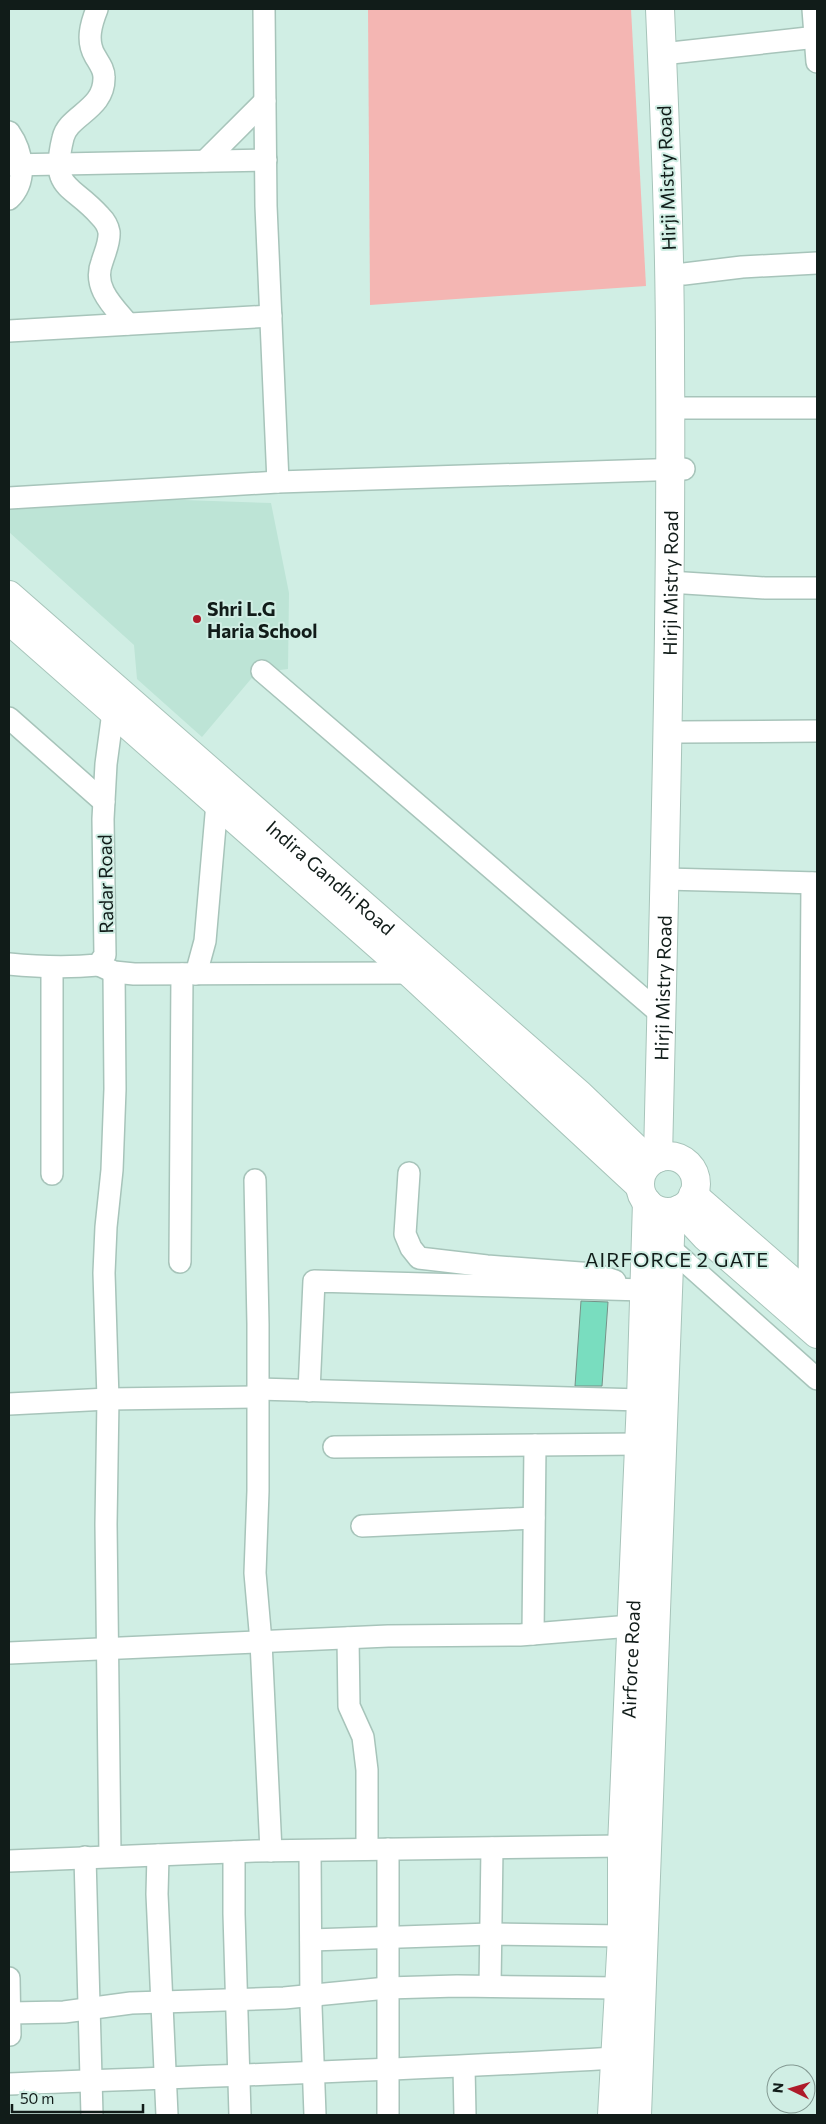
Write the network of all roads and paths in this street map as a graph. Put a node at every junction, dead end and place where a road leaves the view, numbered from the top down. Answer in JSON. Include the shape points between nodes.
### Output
{"nodes":[{"id":1,"x":97,"y":9,"type":"edge"},
{"id":2,"x":264,"y":9,"type":"edge"},
{"id":3,"x":660,"y":9,"type":"edge"},
{"id":4,"x":675,"y":9,"type":"edge"},
{"id":5,"x":813,"y":9,"type":"edge"},
{"id":6,"x":816,"y":37,"type":"edge"},
{"id":7,"x":669,"y":54,"type":"junction"},
{"id":8,"x":817,"y":62,"type":"edge"},
{"id":9,"x":265,"y":100,"type":"junction"},
{"id":10,"x":9,"y":132,"type":"edge"},
{"id":11,"x":266,"y":160,"type":"junction"},
{"id":12,"x":205,"y":161,"type":"junction"},
{"id":13,"x":58,"y":164,"type":"junction"},
{"id":14,"x":15,"y":165,"type":"edge"},
{"id":15,"x":9,"y":199,"type":"edge"},
{"id":16,"x":817,"y":263,"type":"edge"},
{"id":17,"x":684,"y":274,"type":"junction"},
{"id":18,"x":271,"y":316,"type":"junction"},
{"id":19,"x":128,"y":324,"type":"junction"},
{"id":20,"x":9,"y":331,"type":"edge"},
{"id":21,"x":678,"y":408,"type":"junction"},
{"id":22,"x":817,"y":408,"type":"edge"},
{"id":23,"x":677,"y":469,"type":"junction"},
{"id":24,"x":278,"y":482,"type":"junction"},
{"id":25,"x":9,"y":498,"type":"edge"},
{"id":26,"x":676,"y":583,"type":"junction"},
{"id":27,"x":817,"y":588,"type":"edge"},
{"id":28,"x":9,"y":595,"type":"edge"},
{"id":29,"x":9,"y":620,"type":"edge"},
{"id":30,"x":262,"y":670,"type":"dead end"},
{"id":31,"x":113,"y":712,"type":"junction"},
{"id":32,"x":9,"y":718,"type":"edge"},
{"id":33,"x":817,"y":731,"type":"edge"},
{"id":34,"x":681,"y":732,"type":"junction"},
{"id":35,"x":104,"y":802,"type":"junction"},
{"id":36,"x":217,"y":803,"type":"junction"},
{"id":37,"x":673,"y":879,"type":"junction"},
{"id":38,"x":815,"y":883,"type":"edge"},
{"id":39,"x":9,"y":964,"type":"edge"},
{"id":40,"x":52,"y":968,"type":"junction"},
{"id":41,"x":106,"y":969,"type":"junction"},
{"id":42,"x":410,"y":973,"type":"junction"},
{"id":43,"x":189,"y":974,"type":"junction"},
{"id":44,"x":661,"y":1014,"type":"junction"},
{"id":45,"x":52,"y":1174,"type":"dead end"},
{"id":46,"x":409,"y":1174,"type":"dead end"},
{"id":47,"x":255,"y":1180,"type":"dead end"},
{"id":48,"x":664,"y":1185,"type":"junction"},
{"id":49,"x":670,"y":1248,"type":"junction"},
{"id":50,"x":180,"y":1262,"type":"dead end"},
{"id":51,"x":644,"y":1290,"type":"junction"},
{"id":52,"x":813,"y":1300,"type":"edge"},
{"id":53,"x":817,"y":1334,"type":"edge"},
{"id":54,"x":817,"y":1379,"type":"edge"},
{"id":55,"x":309,"y":1391,"type":"junction"},
{"id":56,"x":258,"y":1393,"type":"junction"},
{"id":57,"x":108,"y":1399,"type":"junction"},
{"id":58,"x":641,"y":1400,"type":"junction"},
{"id":59,"x":9,"y":1404,"type":"edge"},
{"id":60,"x":639,"y":1444,"type":"junction"},
{"id":61,"x":535,"y":1445,"type":"junction"},
{"id":62,"x":334,"y":1447,"type":"dead end"},
{"id":63,"x":534,"y":1518,"type":"junction"},
{"id":64,"x":362,"y":1526,"type":"dead end"},
{"id":65,"x":631,"y":1626,"type":"junction"},
{"id":66,"x":533,"y":1634,"type":"junction"},
{"id":67,"x":348,"y":1638,"type":"junction"},
{"id":68,"x":261,"y":1642,"type":"junction"},
{"id":69,"x":107,"y":1649,"type":"junction"},
{"id":70,"x":9,"y":1653,"type":"edge"},
{"id":71,"x":622,"y":1846,"type":"junction"},
{"id":72,"x":492,"y":1848,"type":"junction"},
{"id":73,"x":367,"y":1849,"type":"junction"},
{"id":74,"x":388,"y":1849,"type":"junction"},
{"id":75,"x":271,"y":1851,"type":"junction"},
{"id":76,"x":310,"y":1851,"type":"junction"},
{"id":77,"x":234,"y":1852,"type":"junction"},
{"id":78,"x":158,"y":1855,"type":"junction"},
{"id":79,"x":110,"y":1856,"type":"junction"},
{"id":80,"x":85,"y":1857,"type":"junction"},
{"id":81,"x":9,"y":1860,"type":"edge"},
{"id":82,"x":490,"y":1934,"type":"junction"},
{"id":83,"x":387,"y":1936,"type":"junction"},
{"id":84,"x":622,"y":1936,"type":"junction"},
{"id":85,"x":311,"y":1940,"type":"junction"},
{"id":86,"x":9,"y":1978,"type":"edge"},
{"id":87,"x":490,"y":1986,"type":"junction"},
{"id":88,"x":387,"y":1988,"type":"junction"},
{"id":89,"x":618,"y":1988,"type":"junction"},
{"id":90,"x":311,"y":1995,"type":"junction"},
{"id":91,"x":237,"y":1999,"type":"junction"},
{"id":92,"x":162,"y":2002,"type":"junction"},
{"id":93,"x":90,"y":2009,"type":"junction"},
{"id":94,"x":10,"y":2013,"type":"edge"},
{"id":95,"x":10,"y":2036,"type":"dead end"},
{"id":96,"x":614,"y":2058,"type":"junction"},
{"id":97,"x":464,"y":2067,"type":"junction"},
{"id":98,"x":387,"y":2068,"type":"junction"},
{"id":99,"x":313,"y":2072,"type":"junction"},
{"id":100,"x":238,"y":2074,"type":"junction"},
{"id":101,"x":166,"y":2078,"type":"junction"},
{"id":102,"x":92,"y":2081,"type":"junction"},
{"id":103,"x":9,"y":2084,"type":"edge"},
{"id":104,"x":92,"y":2115,"type":"edge"},
{"id":105,"x":167,"y":2115,"type":"edge"},
{"id":106,"x":240,"y":2115,"type":"edge"},
{"id":107,"x":315,"y":2115,"type":"edge"},
{"id":108,"x":388,"y":2115,"type":"edge"},
{"id":109,"x":465,"y":2115,"type":"edge"},
{"id":110,"x":612,"y":2115,"type":"edge"},
{"id":111,"x":637,"y":2115,"type":"edge"}],
"edges":[{"from":1,"to":13,"type":"street","via":[[90,28],[90,43],[104,76],[103,90],[96,102],[63,135]]},
{"from":2,"to":9,"type":"street"},
{"from":3,"to":7,"type":"main road","name":"Hirji Mistry Road"},
{"from":4,"to":7,"type":"main road","name":"Hirji Mistry Road"},
{"from":5,"to":6,"type":"street"},
{"from":6,"to":7,"type":"street"},
{"from":6,"to":8,"type":"street"},
{"from":7,"to":17,"type":"main road","name":"Hirji Mistry Road"},
{"from":7,"to":21,"type":"main road","name":"Hirji Mistry Road","via":[[667,196]]},
{"from":9,"to":11,"type":"street"},
{"from":9,"to":12,"type":"street"},
{"from":10,"to":14,"type":"street","via":[[13,138]]},
{"from":11,"to":12,"type":"street"},
{"from":11,"to":18,"type":"street"},
{"from":12,"to":13,"type":"street"},
{"from":13,"to":14,"type":"street"},
{"from":13,"to":19,"type":"street","via":[[63,183],[90,205],[109,232],[99,277],[102,290]]},
{"from":14,"to":15,"type":"street","via":[[22,177],[19,187]]},
{"from":16,"to":17,"type":"street","via":[[742,266]]},
{"from":17,"to":21,"type":"main road","name":"Hirji Mistry Road"},
{"from":18,"to":19,"type":"street"},
{"from":18,"to":24,"type":"street"},
{"from":19,"to":20,"type":"street"},
{"from":21,"to":22,"type":"street"},
{"from":21,"to":23,"type":"main road","name":"Hirji Mistry Road"},
{"from":23,"to":24,"type":"street"},
{"from":23,"to":26,"type":"main road","name":"Hirji Mistry Road"},
{"from":24,"to":25,"type":"street"},
{"from":26,"to":27,"type":"street"},
{"from":26,"to":34,"type":"main road","name":"Hirji Mistry Road"},
{"from":26,"to":37,"type":"main road","name":"Hirji Mistry Road"},
{"from":28,"to":48,"type":"main road","name":"Indira Gandhi Road","via":[[580,1095]]},
{"from":29,"to":31,"type":"main road","name":"Indira Gandhi Road"},
{"from":30,"to":44,"type":"street"},
{"from":31,"to":35,"type":"street","name":"Radar Road"},
{"from":31,"to":36,"type":"main road","name":"Indira Gandhi Road"},
{"from":32,"to":35,"type":"street"},
{"from":33,"to":34,"type":"street"},
{"from":34,"to":37,"type":"main road","name":"Hirji Mistry Road"},
{"from":35,"to":41,"type":"street","name":"Radar Road"},
{"from":36,"to":42,"type":"main road","name":"Indira Gandhi Road"},
{"from":36,"to":43,"type":"street","via":[[205,941]]},
{"from":37,"to":38,"type":"street"},
{"from":37,"to":44,"type":"main road","name":"Hirji Mistry Road"},
{"from":37,"to":48,"type":"main road","name":"Hirji Mistry Road"},
{"from":38,"to":52,"type":"street"},
{"from":39,"to":40,"type":"street"},
{"from":40,"to":41,"type":"street"},
{"from":40,"to":45,"type":"street"},
{"from":41,"to":43,"type":"street"},
{"from":41,"to":57,"type":"street","name":"Radar Road","via":[[115,1090],[104,1273]]},
{"from":42,"to":43,"type":"street"},
{"from":42,"to":48,"type":"main road","name":"Indira Gandhi Road"},
{"from":43,"to":50,"type":"street"},
{"from":44,"to":48,"type":"main road","name":"Hirji Mistry Road"},
{"from":46,"to":51,"type":"street","via":[[405,1234],[419,1258],[594,1274]]},
{"from":47,"to":56,"type":"street"},
{"from":48,"to":49,"type":"main road","name":"Airforce Road"},
{"from":48,"to":51,"type":"main road","name":"Airforce Road"},
{"from":48,"to":52,"type":"main road"},
{"from":48,"to":53,"type":"main road","via":[[706,1237]]},
{"from":49,"to":54,"type":"street"},
{"from":49,"to":111,"type":"main road","name":"Airforce Road"},
{"from":51,"to":55,"type":"street","via":[[314,1281]]},
{"from":51,"to":58,"type":"main road","name":"Airforce Road"},
{"from":55,"to":56,"type":"street"},
{"from":55,"to":58,"type":"street"},
{"from":56,"to":57,"type":"street"},
{"from":56,"to":68,"type":"street","via":[[255,1573]]},
{"from":57,"to":59,"type":"street"},
{"from":57,"to":69,"type":"street","name":"Radar Road"},
{"from":58,"to":60,"type":"main road","name":"Airforce Road"},
{"from":60,"to":61,"type":"street"},
{"from":60,"to":65,"type":"main road","name":"Airforce Road"},
{"from":61,"to":62,"type":"street"},
{"from":61,"to":63,"type":"street"},
{"from":63,"to":64,"type":"street"},
{"from":63,"to":66,"type":"street"},
{"from":65,"to":66,"type":"street"},
{"from":65,"to":71,"type":"main road","name":"Airforce Road"},
{"from":66,"to":67,"type":"street"},
{"from":67,"to":68,"type":"street"},
{"from":67,"to":73,"type":"street","via":[[349,1706],[362,1738],[367,1770]]},
{"from":68,"to":69,"type":"street"},
{"from":68,"to":75,"type":"street"},
{"from":69,"to":70,"type":"street"},
{"from":69,"to":79,"type":"street","name":"Radar Road"},
{"from":71,"to":72,"type":"street"},
{"from":71,"to":84,"type":"main road","name":"Airforce Road"},
{"from":72,"to":74,"type":"street"},
{"from":72,"to":82,"type":"street"},
{"from":73,"to":74,"type":"street"},
{"from":73,"to":76,"type":"street"},
{"from":74,"to":83,"type":"street"},
{"from":75,"to":76,"type":"street"},
{"from":75,"to":77,"type":"street"},
{"from":76,"to":85,"type":"street"},
{"from":77,"to":78,"type":"street"},
{"from":77,"to":91,"type":"street"},
{"from":78,"to":79,"type":"street"},
{"from":78,"to":92,"type":"street"},
{"from":79,"to":80,"type":"street"},
{"from":80,"to":81,"type":"street"},
{"from":80,"to":93,"type":"street"},
{"from":82,"to":83,"type":"street"},
{"from":82,"to":84,"type":"street"},
{"from":82,"to":87,"type":"street"},
{"from":83,"to":85,"type":"street"},
{"from":83,"to":88,"type":"street"},
{"from":84,"to":89,"type":"main road","name":"Airforce Road"},
{"from":85,"to":90,"type":"street"},
{"from":86,"to":94,"type":"street"},
{"from":87,"to":88,"type":"street"},
{"from":87,"to":89,"type":"street"},
{"from":88,"to":90,"type":"street"},
{"from":88,"to":98,"type":"street"},
{"from":89,"to":96,"type":"main road","name":"Airforce Road"},
{"from":90,"to":91,"type":"street"},
{"from":90,"to":99,"type":"street"},
{"from":91,"to":92,"type":"street"},
{"from":91,"to":100,"type":"street"},
{"from":92,"to":93,"type":"street","via":[[131,2002]]},
{"from":92,"to":101,"type":"street"},
{"from":93,"to":94,"type":"street"},
{"from":93,"to":102,"type":"street"},
{"from":94,"to":95,"type":"street"},
{"from":96,"to":97,"type":"street"},
{"from":96,"to":110,"type":"main road","name":"Airforce Road"},
{"from":97,"to":98,"type":"street"},
{"from":97,"to":109,"type":"street"},
{"from":98,"to":99,"type":"street"},
{"from":98,"to":108,"type":"street"},
{"from":99,"to":100,"type":"street"},
{"from":99,"to":107,"type":"street"},
{"from":100,"to":101,"type":"street"},
{"from":100,"to":106,"type":"street"},
{"from":101,"to":102,"type":"street"},
{"from":101,"to":105,"type":"street"},
{"from":102,"to":103,"type":"street"},
{"from":102,"to":104,"type":"street"}]}
